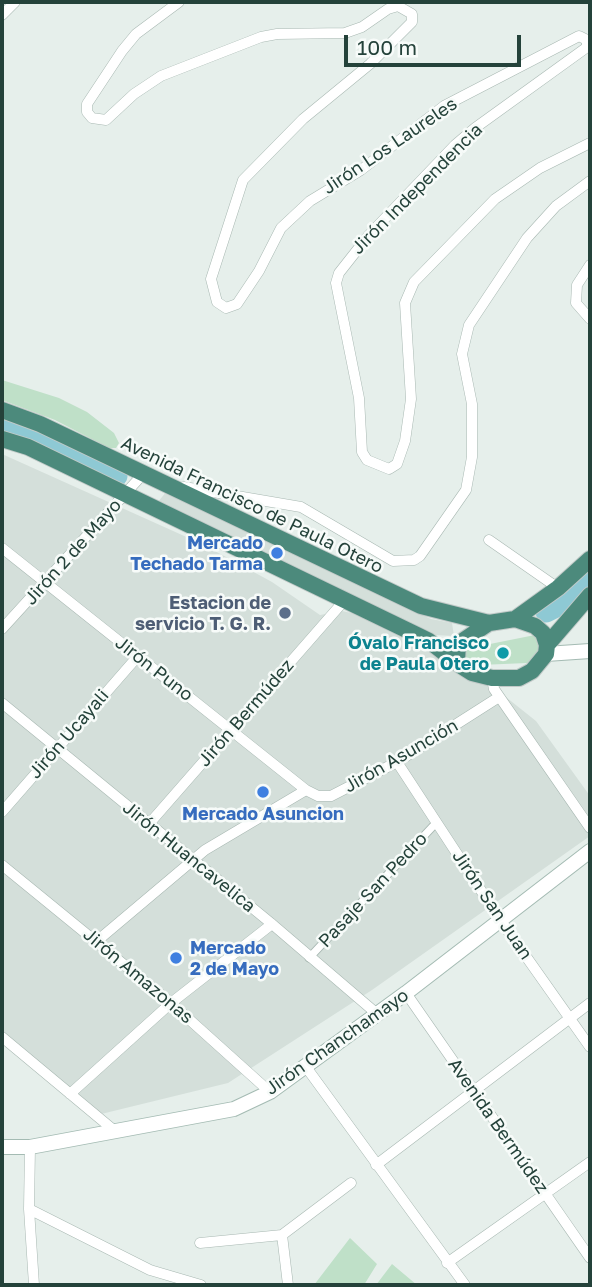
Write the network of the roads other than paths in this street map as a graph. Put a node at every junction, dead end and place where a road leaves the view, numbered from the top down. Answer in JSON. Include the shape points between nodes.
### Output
{"nodes":[{"id":1,"x":15,"y":2,"type":"edge"},
{"id":2,"x":179,"y":2,"type":"edge"},
{"id":3,"x":2,"y":15,"type":"edge"},
{"id":4,"x":589,"y":46,"type":"edge"},
{"id":5,"x":590,"y":143,"type":"edge"},
{"id":6,"x":590,"y":181,"type":"edge"},
{"id":7,"x":590,"y":265,"type":"edge"},
{"id":8,"x":590,"y":319,"type":"edge"},
{"id":9,"x":2,"y":410,"type":"edge"},
{"id":10,"x":2,"y":439,"type":"edge"},
{"id":11,"x":144,"y":473,"type":"junction"},
{"id":12,"x":165,"y":483,"type":"junction"},
{"id":13,"x":126,"y":494,"type":"junction"},
{"id":14,"x":489,"y":540,"type":"dead end"},
{"id":15,"x":2,"y":548,"type":"edge"},
{"id":16,"x":590,"y":559,"type":"edge"},
{"id":17,"x":45,"y":584,"type":"junction"},
{"id":18,"x":558,"y":588,"type":"junction"},
{"id":19,"x":590,"y":595,"type":"edge"},
{"id":20,"x":343,"y":602,"type":"junction"},
{"id":21,"x":515,"y":620,"type":"junction"},
{"id":22,"x":489,"y":624,"type":"junction"},
{"id":23,"x":2,"y":629,"type":"edge"},
{"id":24,"x":547,"y":650,"type":"junction"},
{"id":25,"x":590,"y":651,"type":"edge"},
{"id":26,"x":138,"y":656,"type":"junction"},
{"id":27,"x":457,"y":662,"type":"junction"},
{"id":28,"x":492,"y":678,"type":"junction"},
{"id":29,"x":499,"y":697,"type":"junction"},
{"id":30,"x":2,"y":703,"type":"edge"},
{"id":31,"x":232,"y":730,"type":"junction"},
{"id":32,"x":56,"y":748,"type":"junction"},
{"id":33,"x":397,"y":762,"type":"junction"},
{"id":34,"x":306,"y":790,"type":"junction"},
{"id":35,"x":2,"y":812,"type":"edge"},
{"id":36,"x":436,"y":823,"type":"junction"},
{"id":37,"x":149,"y":825,"type":"junction"},
{"id":38,"x":590,"y":828,"type":"edge"},
{"id":39,"x":590,"y":851,"type":"edge"},
{"id":40,"x":192,"y":861,"type":"junction"},
{"id":41,"x":2,"y":865,"type":"edge"},
{"id":42,"x":501,"y":921,"type":"junction"},
{"id":43,"x":272,"y":924,"type":"junction"},
{"id":44,"x":97,"y":941,"type":"junction"},
{"id":45,"x":309,"y":958,"type":"junction"},
{"id":46,"x":406,"y":993,"type":"junction"},
{"id":47,"x":170,"y":1003,"type":"junction"},
{"id":48,"x":590,"y":1003,"type":"edge"},
{"id":49,"x":376,"y":1013,"type":"junction"},
{"id":50,"x":570,"y":1019,"type":"junction"},
{"id":51,"x":2,"y":1037,"type":"edge"},
{"id":52,"x":590,"y":1046,"type":"edge"},
{"id":53,"x":306,"y":1067,"type":"junction"},
{"id":54,"x":270,"y":1092,"type":"junction"},
{"id":55,"x":473,"y":1092,"type":"junction"},
{"id":56,"x":70,"y":1094,"type":"junction"},
{"id":57,"x":116,"y":1132,"type":"junction"},
{"id":58,"x":2,"y":1147,"type":"edge"},
{"id":59,"x":30,"y":1147,"type":"junction"},
{"id":60,"x":590,"y":1162,"type":"edge"},
{"id":61,"x":376,"y":1165,"type":"junction"},
{"id":62,"x":351,"y":1183,"type":"dead end"},
{"id":63,"x":546,"y":1194,"type":"junction"},
{"id":64,"x":29,"y":1209,"type":"junction"},
{"id":65,"x":282,"y":1236,"type":"junction"},
{"id":66,"x":200,"y":1243,"type":"dead end"},
{"id":67,"x":590,"y":1258,"type":"edge"},
{"id":68,"x":447,"y":1263,"type":"junction"},
{"id":69,"x":34,"y":1285,"type":"edge"},
{"id":70,"x":201,"y":1285,"type":"edge"},
{"id":71,"x":288,"y":1285,"type":"edge"},
{"id":72,"x":465,"y":1285,"type":"edge"}],
"edges":[{"from":1,"to":3,"type":"street"},
{"from":2,"to":4,"type":"street","name":"Jirón Los Laureles","via":[[136,34],[122,51],[87,104],[92,117],[106,120],[161,76],[261,37],[345,33],[398,6],[412,14],[412,22],[370,64],[271,149],[243,180],[211,279],[216,302],[226,308],[237,304],[281,228],[310,201],[361,170],[444,106],[579,36]]},
{"from":4,"to":5,"type":"street","name":"Jirón Independencia","via":[[474,128],[374,229],[339,273],[336,283],[359,398],[362,453],[367,460],[389,470],[397,464],[405,441],[411,399],[405,303],[414,282],[495,199],[540,168]]},
{"from":6,"to":12,"type":"street","via":[[556,206],[527,238],[469,325],[462,354],[472,404],[472,457],[466,490],[420,556],[393,561],[301,507]]},
{"from":7,"to":8,"type":"street","via":[[577,285],[576,303]]},
{"from":9,"to":11,"type":"highway","name":"Avenida Francisco de Paula Otero"},
{"from":10,"to":13,"type":"highway"},
{"from":11,"to":12,"type":"highway","name":"Avenida Francisco de Paula Otero"},
{"from":11,"to":13,"type":"street","name":"Jirón 2 de Mayo"},
{"from":12,"to":22,"type":"highway","name":"Avenida Francisco de Paula Otero","via":[[421,606]]},
{"from":13,"to":17,"type":"street","name":"Jirón 2 de Mayo"},
{"from":13,"to":20,"type":"highway"},
{"from":14,"to":18,"type":"street"},
{"from":15,"to":17,"type":"street","name":"Jirón Puno"},
{"from":16,"to":18,"type":"highway"},
{"from":17,"to":23,"type":"street","name":"Jirón 2 de Mayo"},
{"from":17,"to":26,"type":"street","name":"Jirón Puno"},
{"from":18,"to":21,"type":"highway"},
{"from":19,"to":24,"type":"highway"},
{"from":20,"to":27,"type":"highway","via":[[419,636]]},
{"from":20,"to":31,"type":"street","name":"Jirón Bermúdez"},
{"from":21,"to":22,"type":"highway"},
{"from":21,"to":24,"type":"highway","via":[[535,626]]},
{"from":22,"to":27,"type":"highway","via":[[458,644]]},
{"from":24,"to":25,"type":"main road"},
{"from":24,"to":28,"type":"highway","via":[[532,671],[519,678]]},
{"from":26,"to":31,"type":"street","name":"Jirón Puno"},
{"from":26,"to":32,"type":"street","name":"Jirón Ucayali"},
{"from":27,"to":28,"type":"highway","via":[[472,673]]},
{"from":28,"to":29,"type":"street"},
{"from":29,"to":33,"type":"street","name":"Jirón Asunción"},
{"from":29,"to":38,"type":"street"},
{"from":30,"to":32,"type":"street","name":"Jirón Huancavelica"},
{"from":31,"to":34,"type":"street","name":"Jirón Puno"},
{"from":31,"to":37,"type":"street","name":"Jirón Bermúdez"},
{"from":32,"to":35,"type":"street","name":"Jirón Ucayali"},
{"from":32,"to":37,"type":"street","name":"Jirón Huancavelica"},
{"from":33,"to":34,"type":"street","name":"Jirón Asunción","via":[[331,796]]},
{"from":33,"to":36,"type":"street","name":"Jirón San Juan"},
{"from":34,"to":40,"type":"street"},
{"from":36,"to":42,"type":"street","name":"Jirón San Juan"},
{"from":36,"to":45,"type":"street","name":"Pasaje San Pedro"},
{"from":37,"to":40,"type":"street","name":"Jirón Huancavelica"},
{"from":39,"to":42,"type":"main road","name":"Jirón Chanchamayo"},
{"from":40,"to":43,"type":"street","name":"Jirón Huancavelica"},
{"from":40,"to":44,"type":"street"},
{"from":41,"to":44,"type":"street","name":"Jirón Amazonas"},
{"from":42,"to":46,"type":"main road","name":"Jirón Chanchamayo"},
{"from":42,"to":50,"type":"street","name":"Jirón San Juan"},
{"from":43,"to":45,"type":"street","name":"Jirón Huancavelica"},
{"from":43,"to":47,"type":"street"},
{"from":44,"to":47,"type":"street","name":"Jirón Amazonas"},
{"from":45,"to":49,"type":"street","name":"Jirón Huancavelica"},
{"from":46,"to":49,"type":"main road","name":"Jirón Chanchamayo"},
{"from":46,"to":55,"type":"street","name":"Avenida Bermúdez"},
{"from":47,"to":54,"type":"street","name":"Jirón Amazonas"},
{"from":47,"to":56,"type":"street"},
{"from":48,"to":50,"type":"street"},
{"from":49,"to":53,"type":"main road","name":"Jirón Chanchamayo"},
{"from":50,"to":52,"type":"street","name":"Jirón San Juan"},
{"from":50,"to":55,"type":"street"},
{"from":51,"to":56,"type":"street"},
{"from":53,"to":54,"type":"main road","name":"Jirón Chanchamayo"},
{"from":53,"to":61,"type":"street"},
{"from":54,"to":57,"type":"main road","name":"Jirón Chanchamayo","via":[[234,1109]]},
{"from":55,"to":61,"type":"street"},
{"from":55,"to":63,"type":"street","name":"Avenida Bermúdez"},
{"from":56,"to":57,"type":"street"},
{"from":57,"to":59,"type":"main road","name":"Jirón Chanchamayo"},
{"from":58,"to":59,"type":"main road","name":"Jirón Chanchamayo"},
{"from":59,"to":64,"type":"street"},
{"from":60,"to":63,"type":"street"},
{"from":61,"to":68,"type":"street"},
{"from":62,"to":65,"type":"street"},
{"from":63,"to":67,"type":"street","name":"Avenida Bermúdez"},
{"from":63,"to":68,"type":"street"},
{"from":64,"to":69,"type":"street"},
{"from":64,"to":70,"type":"street","via":[[150,1270]]},
{"from":65,"to":66,"type":"street"},
{"from":65,"to":71,"type":"street"},
{"from":68,"to":72,"type":"street"}]}
